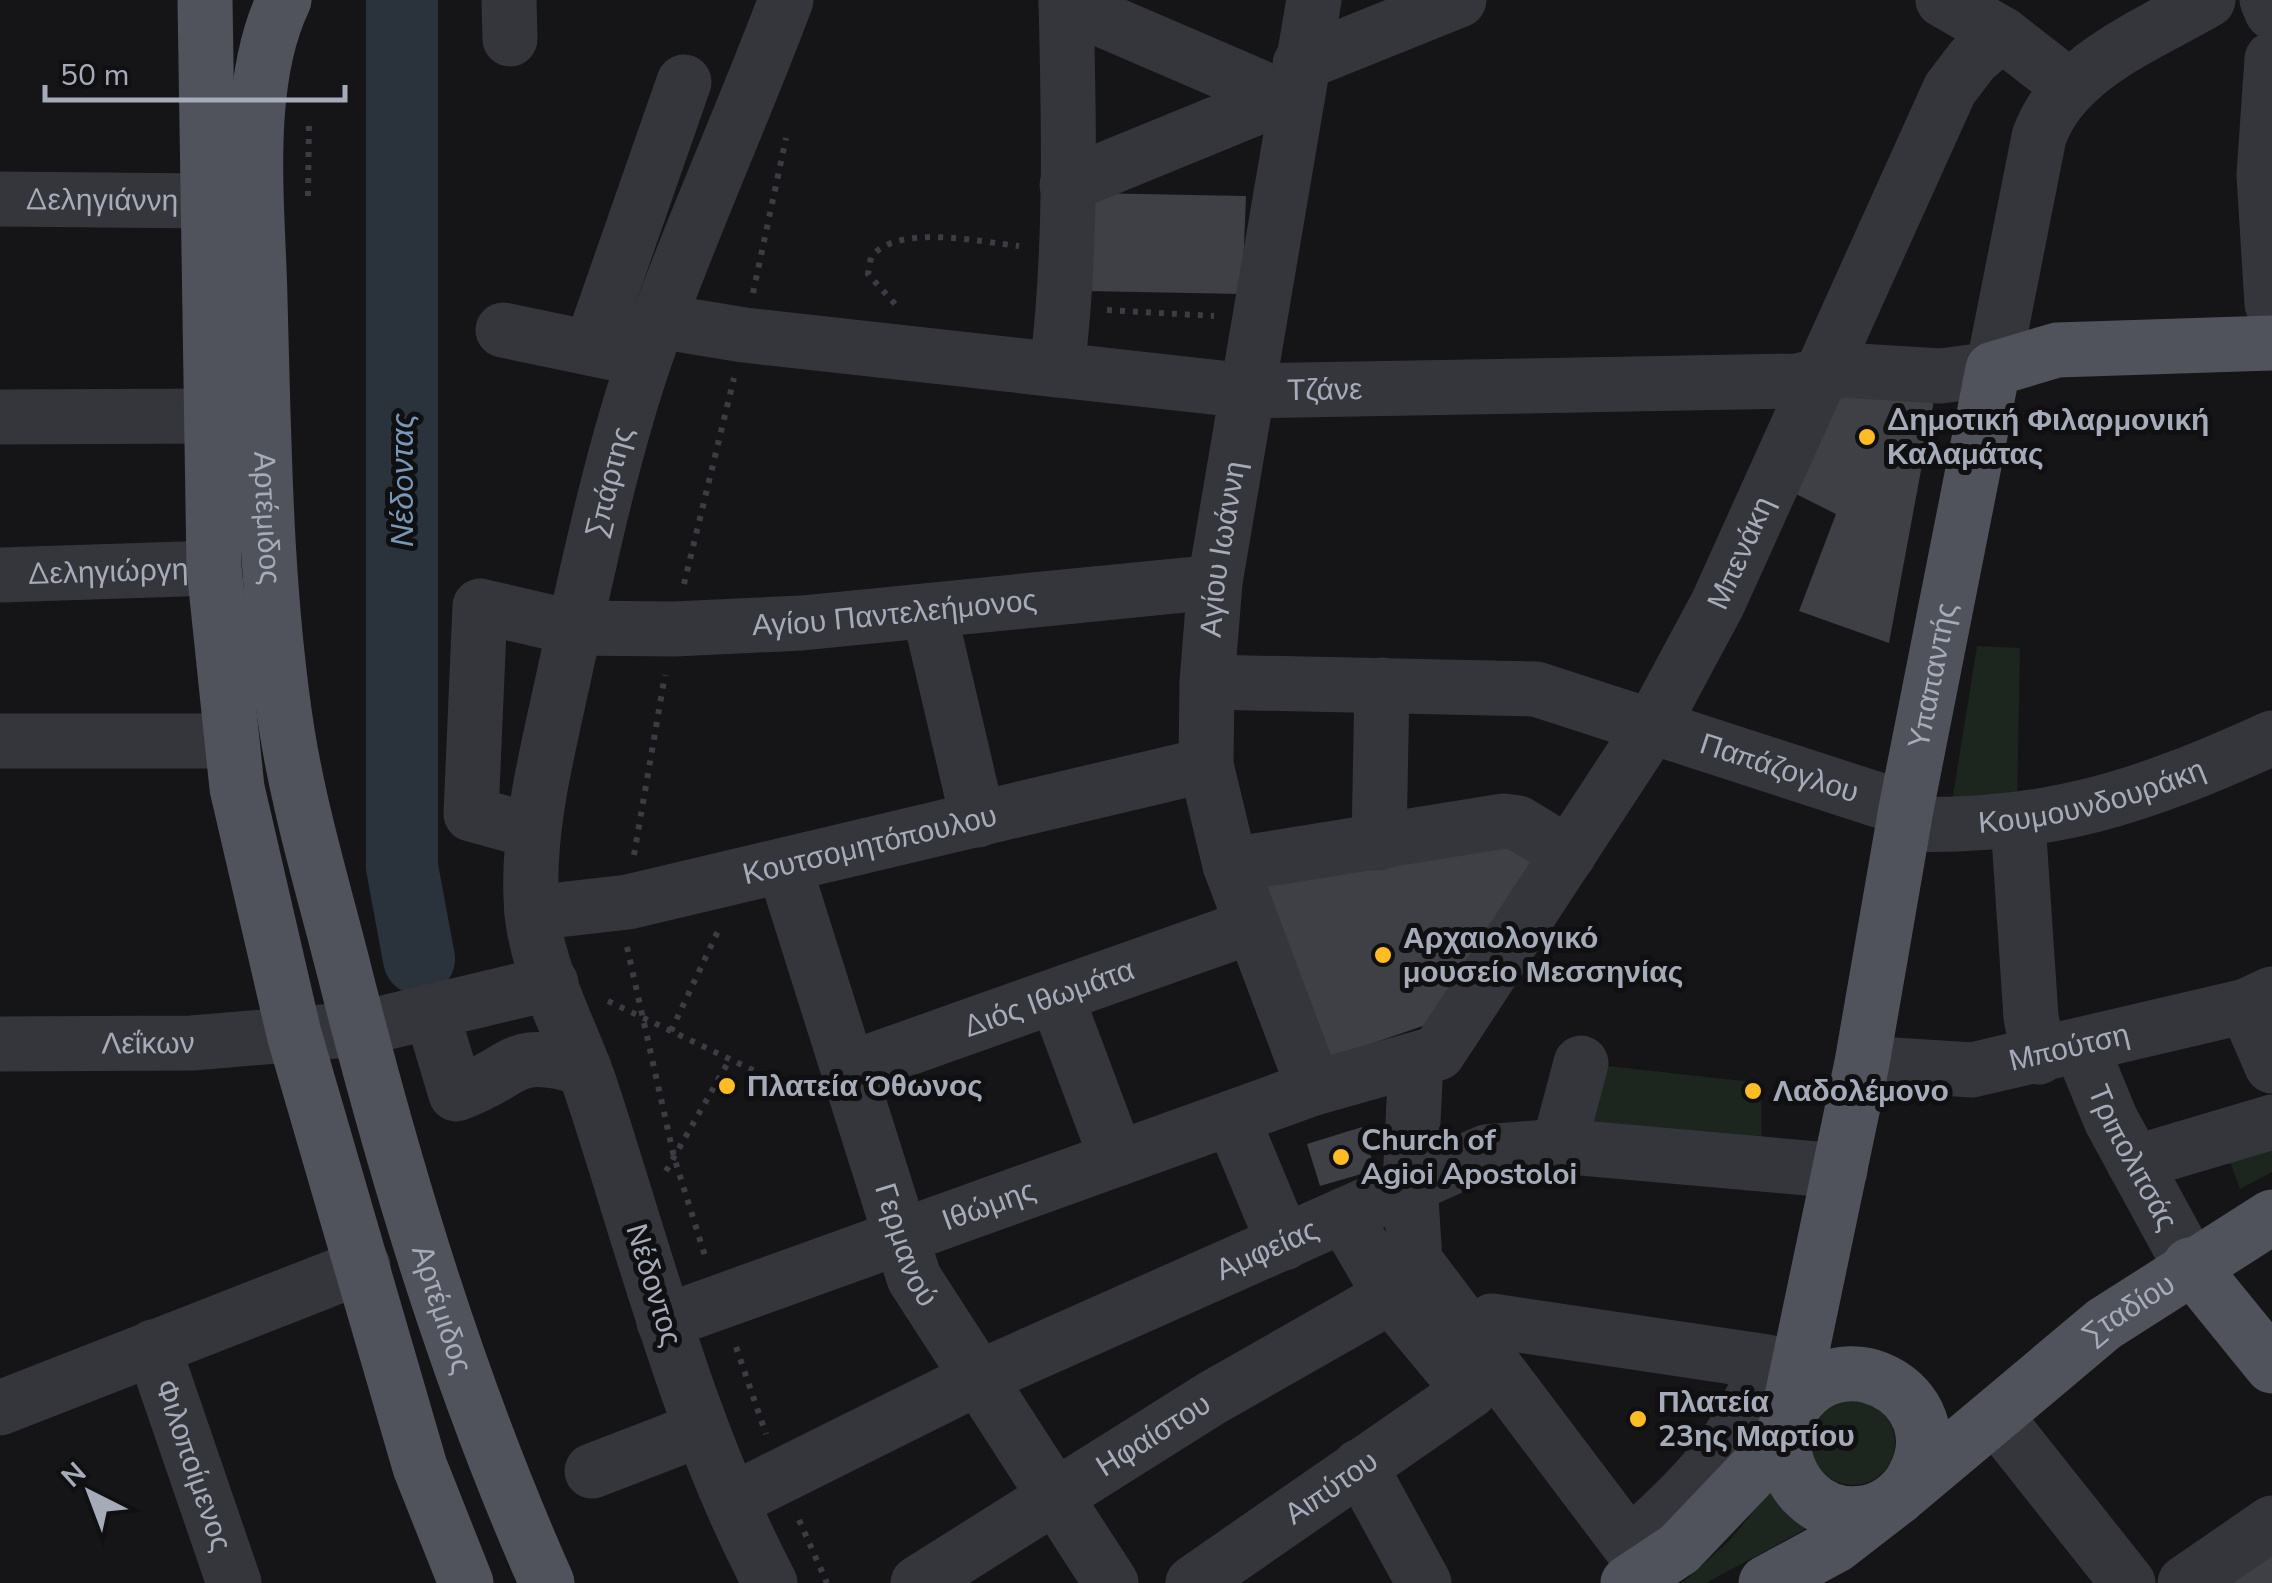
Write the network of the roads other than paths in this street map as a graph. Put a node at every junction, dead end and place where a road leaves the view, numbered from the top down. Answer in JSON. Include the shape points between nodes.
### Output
{"nodes":[{"id":1,"x":205,"y":0,"type":"edge"},
{"id":2,"x":284,"y":0,"type":"edge"},
{"id":3,"x":786,"y":0,"type":"edge"},
{"id":4,"x":1314,"y":0,"type":"edge"},
{"id":5,"x":1459,"y":0,"type":"edge"},
{"id":6,"x":1943,"y":0,"type":"edge"},
{"id":7,"x":2208,"y":0,"type":"edge"},
{"id":8,"x":2267,"y":0,"type":"edge"},
{"id":9,"x":1066,"y":2,"type":"edge"},
{"id":10,"x":2272,"y":12,"type":"edge"},
{"id":11,"x":2002,"y":34,"type":"junction"},
{"id":12,"x":2272,"y":59,"type":"edge"},
{"id":13,"x":684,"y":82,"type":"dead end"},
{"id":14,"x":1292,"y":86,"type":"junction"},
{"id":15,"x":2070,"y":87,"type":"junction"},
{"id":16,"x":650,"y":178,"type":"junction"},
{"id":17,"x":1068,"y":185,"type":"junction"},
{"id":18,"x":708,"y":193,"type":"junction"},
{"id":19,"x":0,"y":200,"type":"edge"},
{"id":20,"x":207,"y":201,"type":"junction"},
{"id":21,"x":2272,"y":304,"type":"edge"},
{"id":22,"x":504,"y":330,"type":"dead end"},
{"id":23,"x":652,"y":340,"type":"junction"},
{"id":24,"x":2272,"y":344,"type":"edge"},
{"id":25,"x":590,"y":348,"type":"junction"},
{"id":26,"x":1993,"y":368,"type":"junction"},
{"id":27,"x":1057,"y":370,"type":"junction"},
{"id":28,"x":1819,"y":377,"type":"junction"},
{"id":29,"x":1248,"y":391,"type":"junction"},
{"id":30,"x":210,"y":416,"type":"junction"},
{"id":31,"x":0,"y":417,"type":"edge"},
{"id":32,"x":214,"y":568,"type":"junction"},
{"id":33,"x":0,"y":576,"type":"edge"},
{"id":34,"x":1215,"y":582,"type":"junction"},
{"id":35,"x":930,"y":611,"type":"junction"},
{"id":36,"x":575,"y":628,"type":"junction"},
{"id":37,"x":1206,"y":682,"type":"junction"},
{"id":38,"x":1382,"y":685,"type":"junction"},
{"id":39,"x":1652,"y":726,"type":"junction"},
{"id":40,"x":2272,"y":738,"type":"edge"},
{"id":41,"x":0,"y":741,"type":"edge"},
{"id":42,"x":229,"y":741,"type":"junction"},
{"id":43,"x":1206,"y":765,"type":"junction"},
{"id":44,"x":1904,"y":817,"type":"junction"},
{"id":45,"x":978,"y":820,"type":"junction"},
{"id":46,"x":2018,"y":822,"type":"junction"},
{"id":47,"x":533,"y":830,"type":"junction"},
{"id":48,"x":1379,"y":843,"type":"junction"},
{"id":49,"x":1570,"y":854,"type":"junction"},
{"id":50,"x":1230,"y":865,"type":"junction"},
{"id":51,"x":764,"y":871,"type":"junction"},
{"id":52,"x":532,"y":913,"type":"junction"},
{"id":53,"x":1252,"y":926,"type":"junction"},
{"id":54,"x":550,"y":982,"type":"junction"},
{"id":55,"x":1056,"y":996,"type":"junction"},
{"id":56,"x":2259,"y":1000,"type":"edge"},
{"id":57,"x":432,"y":1014,"type":"junction"},
{"id":58,"x":359,"y":1030,"type":"junction"},
{"id":59,"x":294,"y":1034,"type":"junction"},
{"id":60,"x":0,"y":1044,"type":"edge"},
{"id":61,"x":2060,"y":1052,"type":"junction"},
{"id":62,"x":1427,"y":1057,"type":"junction"},
{"id":63,"x":1580,"y":1063,"type":"dead end"},
{"id":64,"x":1862,"y":1063,"type":"junction"},
{"id":65,"x":2272,"y":1066,"type":"edge"},
{"id":66,"x":584,"y":1068,"type":"junction"},
{"id":67,"x":849,"y":1069,"type":"junction"},
{"id":68,"x":1314,"y":1088,"type":"junction"},
{"id":69,"x":1232,"y":1118,"type":"junction"},
{"id":70,"x":2272,"y":1122,"type":"edge"},
{"id":71,"x":1559,"y":1146,"type":"junction"},
{"id":72,"x":1118,"y":1159,"type":"junction"},
{"id":73,"x":2134,"y":1163,"type":"junction"},
{"id":74,"x":1840,"y":1172,"type":"junction"},
{"id":75,"x":1410,"y":1184,"type":"junction"},
{"id":76,"x":1344,"y":1216,"type":"junction"},
{"id":77,"x":2272,"y":1217,"type":"edge"},
{"id":78,"x":900,"y":1238,"type":"junction"},
{"id":79,"x":1284,"y":1243,"type":"junction"},
{"id":80,"x":362,"y":1266,"type":"junction"},
{"id":81,"x":2190,"y":1266,"type":"junction"},
{"id":82,"x":1819,"y":1269,"type":"junction"},
{"id":83,"x":1391,"y":1296,"type":"junction"},
{"id":84,"x":664,"y":1322,"type":"junction"},
{"id":85,"x":153,"y":1347,"type":"junction"},
{"id":86,"x":1459,"y":1360,"type":"junction"},
{"id":87,"x":2272,"y":1366,"type":"edge"},
{"id":88,"x":976,"y":1379,"type":"junction"},
{"id":89,"x":1890,"y":1384,"type":"junction"},
{"id":90,"x":0,"y":1408,"type":"edge"},
{"id":91,"x":1996,"y":1416,"type":"junction"},
{"id":92,"x":701,"y":1429,"type":"junction"},
{"id":93,"x":1785,"y":1429,"type":"junction"},
{"id":94,"x":1360,"y":1466,"type":"junction"},
{"id":95,"x":592,"y":1472,"type":"dead end"},
{"id":96,"x":1053,"y":1495,"type":"junction"},
{"id":97,"x":1898,"y":1497,"type":"junction"},
{"id":98,"x":731,"y":1501,"type":"junction"},
{"id":99,"x":2272,"y":1523,"type":"edge"},
{"id":100,"x":1636,"y":1566,"type":"edge"},
{"id":101,"x":1799,"y":1576,"type":"edge"},
{"id":102,"x":234,"y":1583,"type":"edge"},
{"id":103,"x":466,"y":1583,"type":"edge"},
{"id":104,"x":547,"y":1583,"type":"edge"},
{"id":105,"x":770,"y":1583,"type":"edge"},
{"id":106,"x":918,"y":1583,"type":"edge"},
{"id":107,"x":1111,"y":1583,"type":"edge"},
{"id":108,"x":1193,"y":1583,"type":"edge"},
{"id":109,"x":1424,"y":1583,"type":"edge"},
{"id":110,"x":2128,"y":1583,"type":"edge"},
{"id":111,"x":2185,"y":1583,"type":"edge"}],
"edges":[{"from":1,"to":20,"type":"main road","name":"Αρτέμιδος"},
{"from":2,"to":58,"type":"main road","name":"Αρτέμιδος","via":[[261,66],[258,188],[271,586],[297,784]]},
{"from":3,"to":18,"type":"street","name":"Σπάρτης"},
{"from":4,"to":14,"type":"street","name":"Αγίου Ιωάννη"},
{"from":5,"to":14,"type":"street"},
{"from":6,"to":11,"type":"street"},
{"from":7,"to":15,"type":"street"},
{"from":8,"to":10,"type":"street"},
{"from":9,"to":14,"type":"street"},
{"from":9,"to":17,"type":"street"},
{"from":11,"to":15,"type":"street"},
{"from":11,"to":28,"type":"street","name":"Μπενάκη","via":[[1950,89]]},
{"from":12,"to":21,"type":"street","via":[[2264,163]]},
{"from":13,"to":16,"type":"street"},
{"from":14,"to":17,"type":"street"},
{"from":14,"to":29,"type":"street","name":"Αγίου Ιωάννη"},
{"from":15,"to":26,"type":"street","name":"Υπαπαντής","via":[[2039,138]]},
{"from":16,"to":18,"type":"street"},
{"from":16,"to":25,"type":"street"},
{"from":17,"to":27,"type":"street"},
{"from":18,"to":23,"type":"street","name":"Σπάρτης"},
{"from":19,"to":20,"type":"street","name":"Δεληγιάννη"},
{"from":20,"to":30,"type":"main road","name":"Αρτέμιδος"},
{"from":22,"to":25,"type":"street","name":"Τζάνε"},
{"from":23,"to":25,"type":"street","name":"Τζάνε"},
{"from":23,"to":27,"type":"street","name":"Τζάνε","via":[[917,354]]},
{"from":23,"to":36,"type":"street","name":"Σπάρτης"},
{"from":24,"to":26,"type":"main road","via":[[2057,350]]},
{"from":26,"to":28,"type":"street","name":"Τζάνε","via":[[1941,376],[1842,370]]},
{"from":26,"to":44,"type":"main road","name":"Υπαπαντής"},
{"from":27,"to":29,"type":"street","name":"Τζάνε"},
{"from":28,"to":29,"type":"street","name":"Τζάνε"},
{"from":28,"to":39,"type":"street","name":"Μπενάκη","via":[[1718,604]]},
{"from":29,"to":34,"type":"street","name":"Αγίου Ιωάννη"},
{"from":30,"to":31,"type":"street"},
{"from":30,"to":32,"type":"main road","name":"Αρτέμιδος"},
{"from":32,"to":33,"type":"street","name":"Δεληγιώργη"},
{"from":32,"to":42,"type":"main road","name":"Αρτέμιδος"},
{"from":34,"to":35,"type":"street","name":"Αγίου Παντελεήμονος"},
{"from":34,"to":37,"type":"street","name":"Αγίου Ιωάννη"},
{"from":35,"to":36,"type":"street","name":"Αγίου Παντελεήμονος","via":[[777,624]]},
{"from":35,"to":45,"type":"street"},
{"from":36,"to":47,"type":"street","name":"Σπάρτης"},
{"from":36,"to":47,"type":"street","name":"Αγίου Παντελεήμονος","via":[[480,606],[471,814]]},
{"from":37,"to":38,"type":"street","name":"Παπάζογλου"},
{"from":37,"to":43,"type":"street","name":"Αγίου Ιωάννη"},
{"from":38,"to":39,"type":"street","name":"Παπάζογλου","via":[[1536,690]]},
{"from":38,"to":48,"type":"street"},
{"from":39,"to":44,"type":"street","name":"Παπάζογλου"},
{"from":39,"to":49,"type":"street","name":"Μπενάκη"},
{"from":40,"to":46,"type":"street","name":"Κουμουνδουράκη","via":[[2122,800]]},
{"from":41,"to":42,"type":"street"},
{"from":42,"to":59,"type":"main road","name":"Αρτέμιδος"},
{"from":43,"to":45,"type":"street","name":"Κουτσομητόπουλου"},
{"from":43,"to":50,"type":"street","name":"Αγίου Ιωάννη"},
{"from":44,"to":46,"type":"street","name":"Κουμουνδουράκη"},
{"from":44,"to":64,"type":"main road","name":"Υπαπαντής"},
{"from":45,"to":51,"type":"street","name":"Κουτσομητόπουλου"},
{"from":46,"to":61,"type":"street","name":"Τριπολιτσάς","via":[[2031,1017]]},
{"from":47,"to":52,"type":"street","name":"Σπάρτης"},
{"from":48,"to":49,"type":"street","via":[[1504,820]]},
{"from":48,"to":50,"type":"street"},
{"from":49,"to":62,"type":"street","name":"Μπενάκη"},
{"from":50,"to":53,"type":"street","name":"Αγίου Ιωάννη"},
{"from":51,"to":52,"type":"street","name":"Κουτσομητόπουλου","via":[[628,902]]},
{"from":51,"to":67,"type":"street","name":"Γερμανού"},
{"from":52,"to":54,"type":"street","name":"Σπάρτης"},
{"from":53,"to":55,"type":"street","name":"Διός Ιθωμάτα"},
{"from":53,"to":68,"type":"street","name":"Αγίου Ιωάννη"},
{"from":54,"to":57,"type":"street"},
{"from":54,"to":66,"type":"street","name":"Νέδοντος"},
{"from":55,"to":67,"type":"street","name":"Διός Ιθωμάτα"},
{"from":55,"to":72,"type":"street"},
{"from":56,"to":61,"type":"street","name":"Μπούτση"},
{"from":56,"to":65,"type":"street"},
{"from":57,"to":58,"type":"street"},
{"from":57,"to":66,"type":"street","via":[[456,1094],[528,1058]]},
{"from":58,"to":59,"type":"street"},
{"from":58,"to":104,"type":"main road","name":"Αρτέμιδος","via":[[426,1266]]},
{"from":59,"to":60,"type":"street","name":"Λεΐκων","via":[[192,1043]]},
{"from":59,"to":80,"type":"main road","name":"Αρτέμιδος"},
{"from":61,"to":64,"type":"street","name":"Μπούτση","via":[[1972,1070]]},
{"from":61,"to":73,"type":"street","name":"Τριπολιτσάς"},
{"from":62,"to":68,"type":"street","name":"Ιθώμης"},
{"from":62,"to":75,"type":"street"},
{"from":63,"to":71,"type":"street"},
{"from":64,"to":74,"type":"main road","name":"Υπαπαντής"},
{"from":66,"to":84,"type":"street","name":"Νέδοντος"},
{"from":67,"to":78,"type":"street","name":"Γερμανού"},
{"from":68,"to":69,"type":"street","name":"Ιθώμης"},
{"from":69,"to":72,"type":"street","name":"Ιθώμης"},
{"from":69,"to":79,"type":"street"},
{"from":70,"to":73,"type":"street"},
{"from":71,"to":74,"type":"street","name":"Αμφείας"},
{"from":71,"to":75,"type":"street","name":"Αμφείας","via":[[1486,1152]]},
{"from":72,"to":78,"type":"street","name":"Ιθώμης"},
{"from":73,"to":81,"type":"street","name":"Τριπολιτσάς"},
{"from":74,"to":82,"type":"main road","name":"Υπαπαντής"},
{"from":75,"to":76,"type":"street","name":"Αμφείας"},
{"from":75,"to":86,"type":"street","via":[[1415,1261]]},
{"from":76,"to":79,"type":"street","name":"Αμφείας"},
{"from":76,"to":83,"type":"street"},
{"from":77,"to":81,"type":"main road","name":"Σταδίου"},
{"from":78,"to":84,"type":"street","name":"Ιθώμης"},
{"from":78,"to":88,"type":"street","name":"Γερμανού","via":[[914,1278]]},
{"from":79,"to":88,"type":"street","name":"Αμφείας"},
{"from":80,"to":85,"type":"street"},
{"from":80,"to":103,"type":"main road","name":"Αρτέμιδος","via":[[420,1467]]},
{"from":81,"to":87,"type":"main road"},
{"from":81,"to":91,"type":"main road","name":"Σταδίου","via":[[2104,1324]]},
{"from":82,"to":89,"type":"main road","via":[[1856,1344]]},
{"from":82,"to":93,"type":"main road","name":"Υπαπαντής"},
{"from":83,"to":86,"type":"street"},
{"from":83,"to":96,"type":"street","name":"Ηφαίστου"},
{"from":84,"to":92,"type":"street","name":"Νέδοντος"},
{"from":85,"to":90,"type":"street"},
{"from":85,"to":102,"type":"street","name":"Φιλοποίμενος"},
{"from":86,"to":94,"type":"street","name":"Αιπύτου"},
{"from":86,"to":100,"type":"street"},
{"from":86,"to":100,"type":"street","via":[[1492,1321],[1766,1362],[1731,1441]]},
{"from":88,"to":96,"type":"street","name":"Γερμανού"},
{"from":88,"to":98,"type":"street","name":"Αμφείας"},
{"from":89,"to":91,"type":"main road","via":[[1955,1418]]},
{"from":89,"to":93,"type":"main road","via":[[1864,1374],[1832,1376],[1805,1392]]},
{"from":89,"to":97,"type":"main road","via":[[1917,1414],[1923,1435],[1919,1466]]},
{"from":91,"to":97,"type":"main road","name":"Σταδίου"},
{"from":91,"to":110,"type":"street"},
{"from":92,"to":95,"type":"street"},
{"from":92,"to":98,"type":"street","name":"Νέδοντος"},
{"from":93,"to":97,"type":"main road","via":[[1785,1462],[1820,1505],[1863,1513]]},
{"from":93,"to":100,"type":"main road","via":[[1679,1550]]},
{"from":94,"to":108,"type":"street","name":"Αιπύτου"},
{"from":94,"to":109,"type":"street"},
{"from":96,"to":106,"type":"street","name":"Ηφαίστου"},
{"from":96,"to":107,"type":"street","name":"Γερμανού"},
{"from":97,"to":101,"type":"main road","name":"Σταδίου"},
{"from":98,"to":105,"type":"street","name":"Νέδοντος"},
{"from":99,"to":111,"type":"street"}]}
